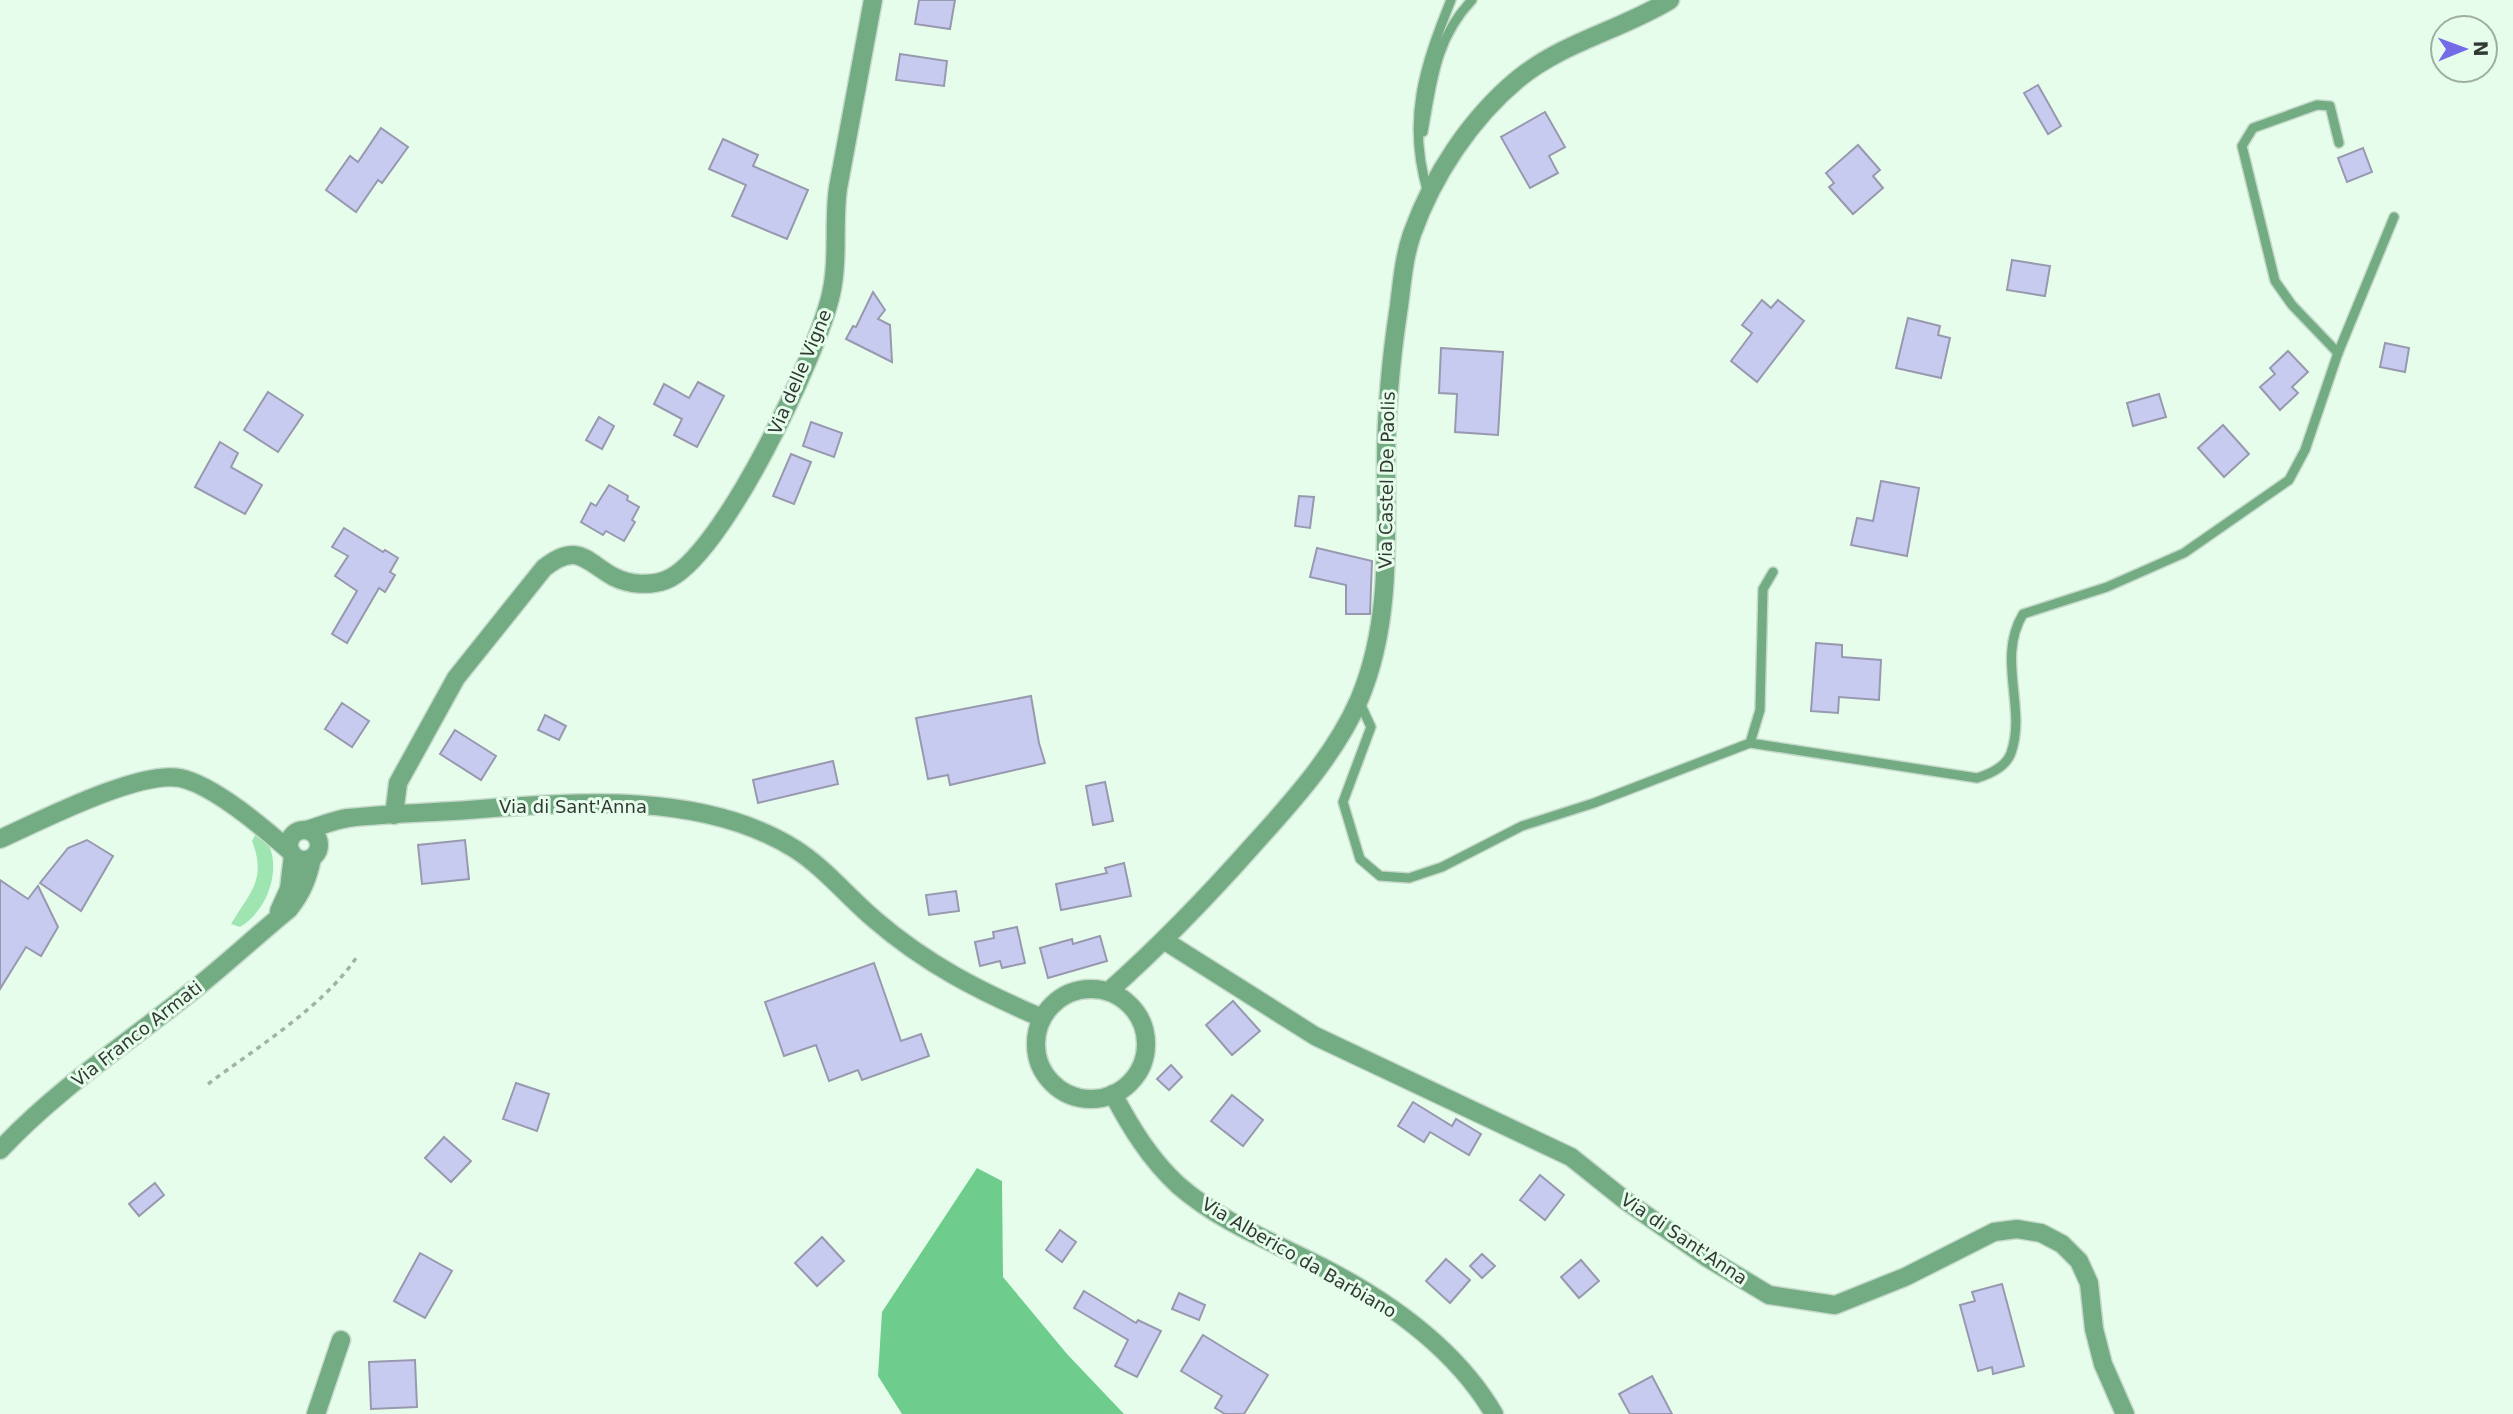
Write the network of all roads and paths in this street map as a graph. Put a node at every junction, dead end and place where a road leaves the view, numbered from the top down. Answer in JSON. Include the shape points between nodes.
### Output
{"nodes":[{"id":1,"x":873,"y":0,"type":"edge"},
{"id":2,"x":1451,"y":0,"type":"edge"},
{"id":3,"x":1472,"y":0,"type":"edge"},
{"id":4,"x":1670,"y":0,"type":"edge"},
{"id":5,"x":2339,"y":143,"type":"dead end"},
{"id":6,"x":1420,"y":151,"type":"junction"},
{"id":7,"x":1429,"y":194,"type":"junction"},
{"id":8,"x":2395,"y":217,"type":"dead end"},
{"id":9,"x":2338,"y":353,"type":"junction"},
{"id":10,"x":1773,"y":572,"type":"dead end"},
{"id":11,"x":1359,"y":699,"type":"junction"},
{"id":12,"x":1750,"y":743,"type":"junction"},
{"id":13,"x":394,"y":815,"type":"junction"},
{"id":14,"x":255,"y":820,"type":"junction"},
{"id":15,"x":337,"y":820,"type":"junction"},
{"id":16,"x":305,"y":830,"type":"junction"},
{"id":17,"x":0,"y":839,"type":"edge"},
{"id":18,"x":316,"y":851,"type":"junction"},
{"id":19,"x":292,"y":853,"type":"junction"},
{"id":20,"x":275,"y":920,"type":"junction"},
{"id":21,"x":1165,"y":941,"type":"junction"},
{"id":22,"x":358,"y":955,"type":"dead end"},
{"id":23,"x":1110,"y":991,"type":"junction"},
{"id":24,"x":1042,"y":1018,"type":"junction"},
{"id":25,"x":208,"y":1084,"type":"dead end"},
{"id":26,"x":1114,"y":1094,"type":"junction"},
{"id":27,"x":0,"y":1150,"type":"edge"},
{"id":28,"x":341,"y":1340,"type":"dead end"},
{"id":29,"x":316,"y":1414,"type":"edge"},
{"id":30,"x":1494,"y":1414,"type":"edge"},
{"id":31,"x":2124,"y":1414,"type":"edge"}],
"edges":[{"from":1,"to":13,"type":"street","name":"Via delle Vigne","via":[[838,188],[834,279],[821,326],[772,438],[744,489],[696,557],[662,581],[626,582],[575,555],[544,568],[456,678],[398,783]]},
{"from":2,"to":6,"type":"lane","via":[[1422,82]]},
{"from":3,"to":6,"type":"lane","via":[[1454,21],[1440,50]]},
{"from":4,"to":7,"type":"street","name":"Via Castel De Paolis","via":[[1556,53],[1519,78],[1478,121]]},
{"from":5,"to":9,"type":"lane","via":[[2330,106],[2317,105],[2253,128],[2242,146],[2275,281]]},
{"from":6,"to":7,"type":"lane"},
{"from":7,"to":11,"type":"street","name":"Via Castel De Paolis","via":[[1409,243],[1396,325],[1386,430],[1384,595],[1377,640]]},
{"from":8,"to":9,"type":"lane"},
{"from":9,"to":12,"type":"lane","via":[[2305,450],[2289,481],[2184,553],[2107,587],[2023,614],[2015,628],[2011,670],[2016,718],[2011,755],[1995,772],[1977,778]]},
{"from":10,"to":12,"type":"lane","via":[[1763,589],[1760,710]]},
{"from":11,"to":12,"type":"lane","via":[[1371,727],[1343,802],[1360,859],[1380,876],[1409,878],[1431,871],[1522,826]]},
{"from":11,"to":21,"type":"street","name":"Via Castel De Paolis","via":[[1296,797]]},
{"from":13,"to":15,"type":"street","name":"Via di Sant'Anna"},
{"from":13,"to":24,"type":"street","name":"Via di Sant'Anna","via":[[528,805],[627,804],[736,823],[795,849],[889,932],[943,971]]},
{"from":14,"to":16,"type":"street"},
{"from":14,"to":17,"type":"street","via":[[194,783],[161,777],[98,796]]},
{"from":14,"to":19,"type":"street"},
{"from":15,"to":16,"type":"street","name":"Via di Sant'Anna"},
{"from":15,"to":18,"type":"street"},
{"from":16,"to":18,"type":"street","via":[[316,835]]},
{"from":16,"to":19,"type":"street","via":[[291,838]]},
{"from":18,"to":19,"type":"street","via":[[300,859]]},
{"from":18,"to":20,"type":"street","name":"Via Franco Armati","via":[[299,897]]},
{"from":19,"to":20,"type":"street","name":"Via Franco Armati","via":[[289,888]]},
{"from":20,"to":27,"type":"street","name":"Via Franco Armati","via":[[23,1125]]},
{"from":21,"to":23,"type":"street","name":"Via Castel De Paolis"},
{"from":21,"to":31,"type":"street","name":"Via di Sant'Anna","via":[[1315,1036],[1571,1157],[1626,1201],[1769,1296],[1835,1305],[1905,1278],[1994,1232],[2017,1228],[2041,1233],[2062,1244],[2079,1261],[2089,1283],[2103,1364]]},
{"from":22,"to":25,"type":"path","via":[[323,997]]},
{"from":23,"to":24,"type":"street","via":[[1078,989],[1063,995]]},
{"from":23,"to":26,"type":"street","via":[[1126,1000],[1138,1015],[1146,1051],[1129,1084]]},
{"from":24,"to":26,"type":"street","via":[[1036,1051],[1051,1082],[1080,1098]]},
{"from":26,"to":30,"type":"street","name":"Via Alberico da Barbiano","via":[[1140,1142],[1178,1185],[1227,1220],[1325,1268],[1402,1316],[1479,1388]]},
{"from":28,"to":29,"type":"street"}]}
